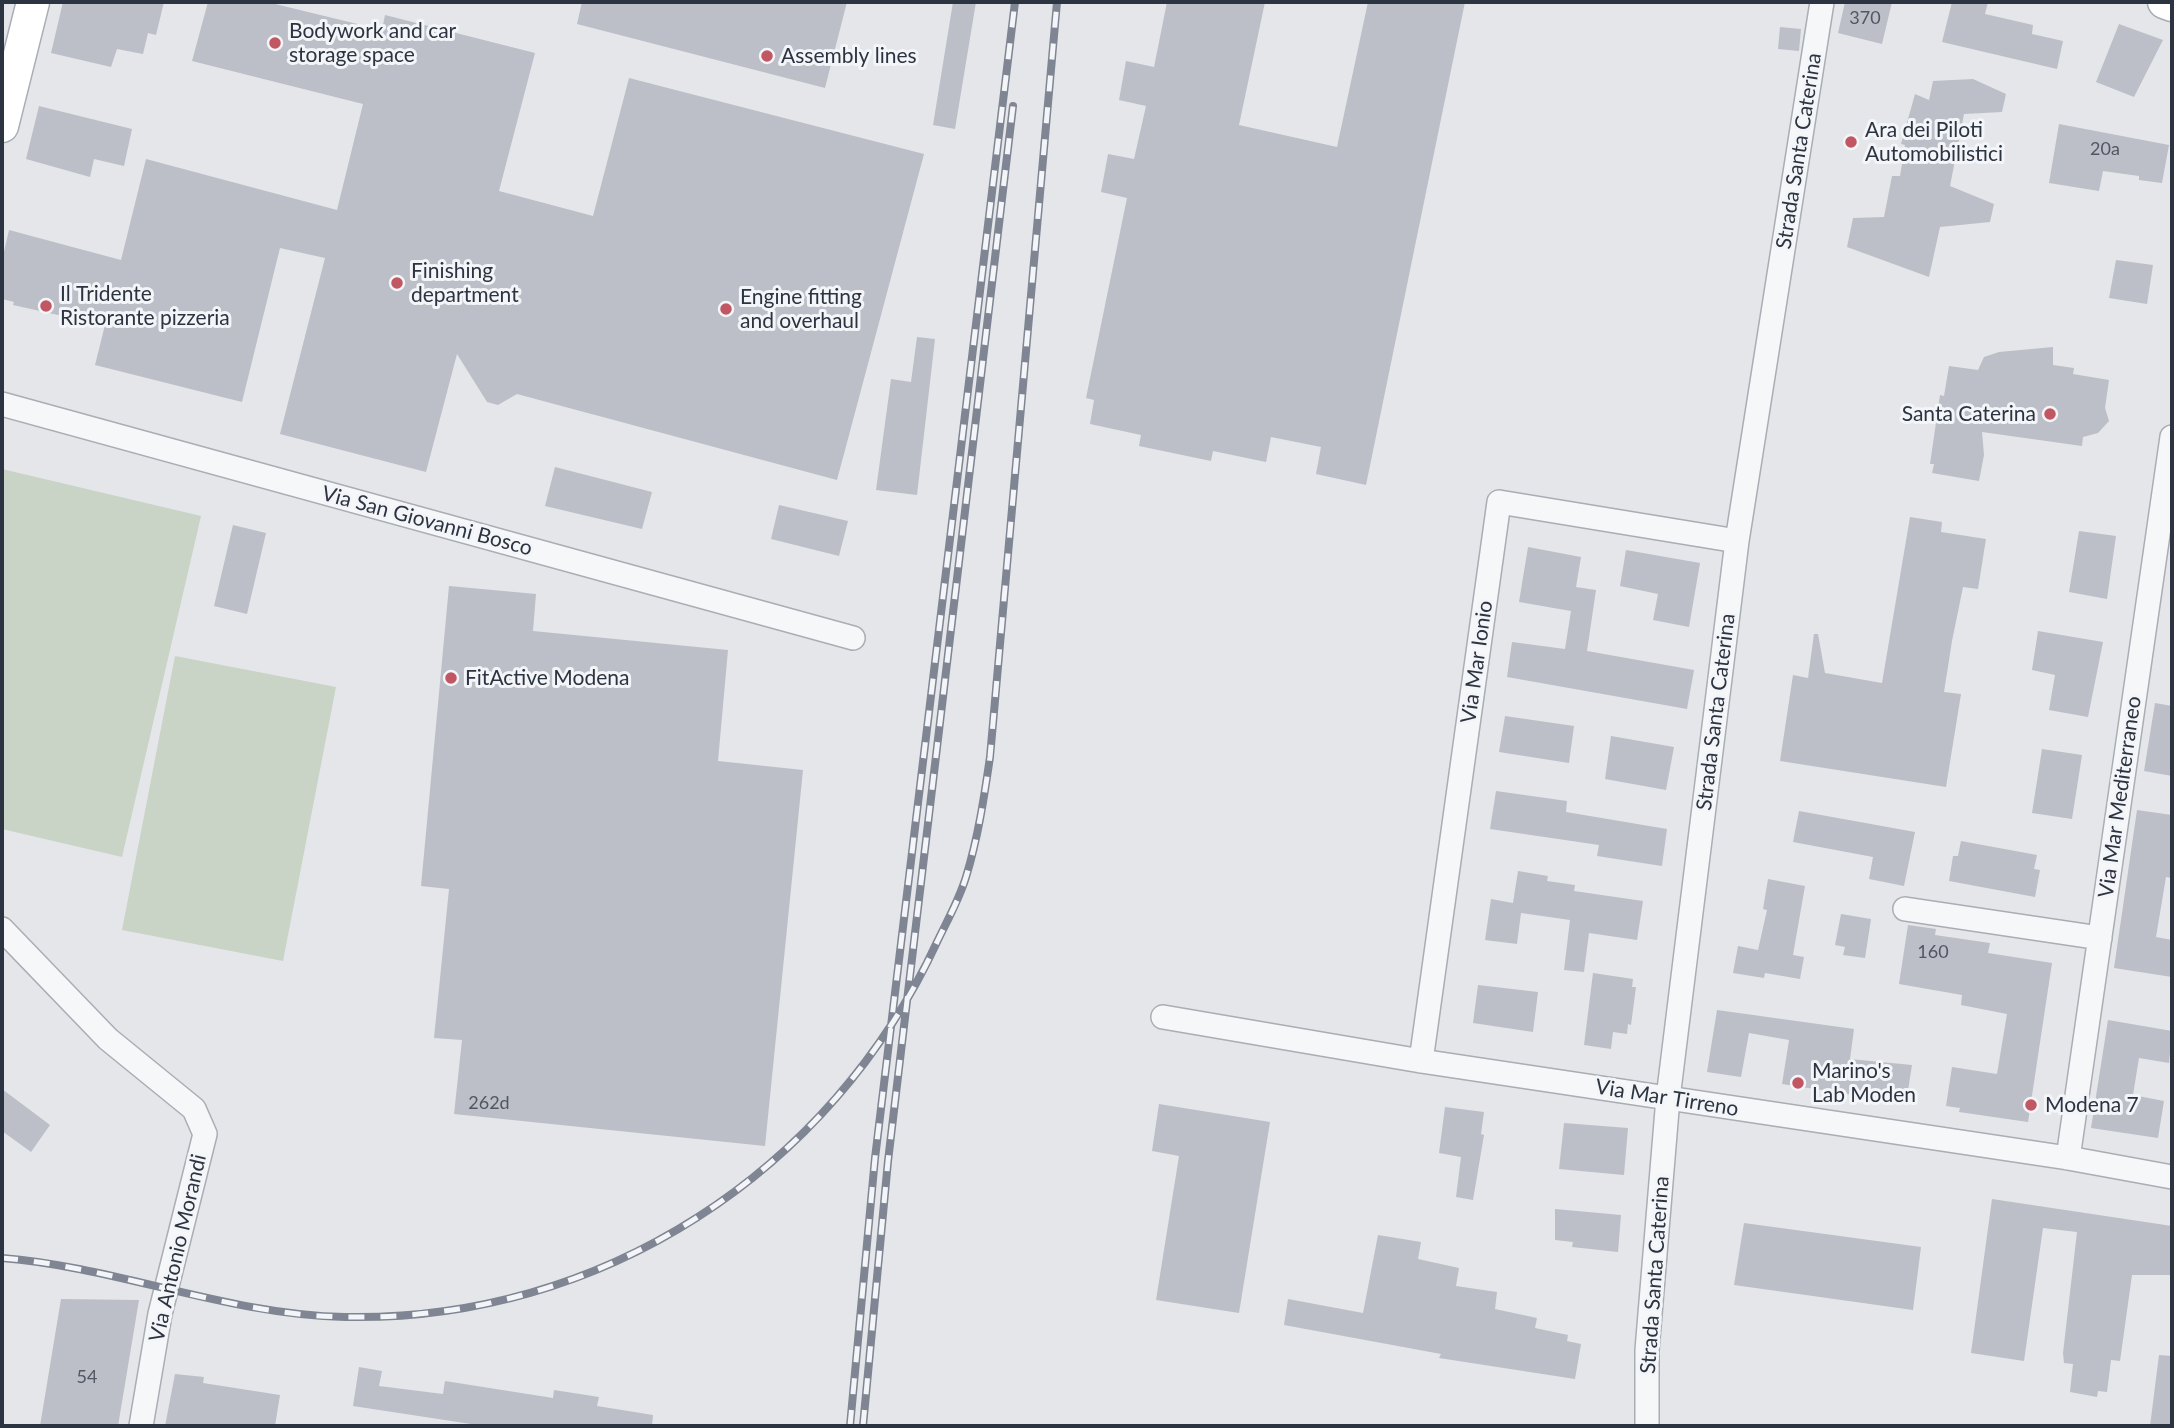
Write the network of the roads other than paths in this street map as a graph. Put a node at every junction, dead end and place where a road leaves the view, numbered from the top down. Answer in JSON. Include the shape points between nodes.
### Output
{"nodes":[{"id":1,"x":33,"y":2,"type":"edge"},
{"id":2,"x":1822,"y":2,"type":"edge"},
{"id":3,"x":2164,"y":2,"type":"edge"},
{"id":4,"x":2172,"y":5,"type":"edge"},
{"id":5,"x":2,"y":126,"type":"edge"},
{"id":6,"x":2,"y":404,"type":"edge"},
{"id":7,"x":2172,"y":437,"type":"edge"},
{"id":8,"x":2168,"y":495,"type":"edge"},
{"id":9,"x":1737,"y":541,"type":"junction"},
{"id":10,"x":853,"y":638,"type":"dead end"},
{"id":11,"x":1905,"y":909,"type":"dead end"},
{"id":12,"x":6,"y":936,"type":"edge"},
{"id":13,"x":2100,"y":938,"type":"junction"},
{"id":14,"x":1163,"y":1017,"type":"dead end"},
{"id":15,"x":1421,"y":1061,"type":"junction"},
{"id":16,"x":1668,"y":1098,"type":"junction"},
{"id":17,"x":2068,"y":1158,"type":"junction"},
{"id":18,"x":2172,"y":1177,"type":"edge"},
{"id":19,"x":141,"y":1426,"type":"edge"},
{"id":20,"x":1647,"y":1426,"type":"edge"}],
"edges":[{"from":1,"to":5,"type":"main road"},
{"from":2,"to":9,"type":"street","name":"Strada Santa Caterina"},
{"from":3,"to":4,"type":"main road"},
{"from":6,"to":10,"type":"street","name":"Via San Giovanni Bosco"},
{"from":7,"to":8,"type":"street","name":"Via Mar Mediterraneo"},
{"from":8,"to":13,"type":"street","name":"Via Mar Mediterraneo"},
{"from":9,"to":15,"type":"street","name":"Via Mar Ionio","via":[[1499,502]]},
{"from":9,"to":16,"type":"street","name":"Strada Santa Caterina"},
{"from":11,"to":13,"type":"street"},
{"from":12,"to":19,"type":"street","name":"Via Antonio Morandi","via":[[107,1039],[194,1108],[203,1124],[205,1134],[160,1314]]},
{"from":13,"to":17,"type":"street","name":"Via Mar Mediterraneo"},
{"from":14,"to":15,"type":"street","name":"Via Mar Tirreno"},
{"from":15,"to":16,"type":"street","name":"Via Mar Tirreno"},
{"from":16,"to":17,"type":"street","name":"Via Mar Tirreno"},
{"from":16,"to":20,"type":"street","name":"Strada Santa Caterina","via":[[1647,1350]]},
{"from":17,"to":18,"type":"street","name":"Via Mar Tirreno"}]}
